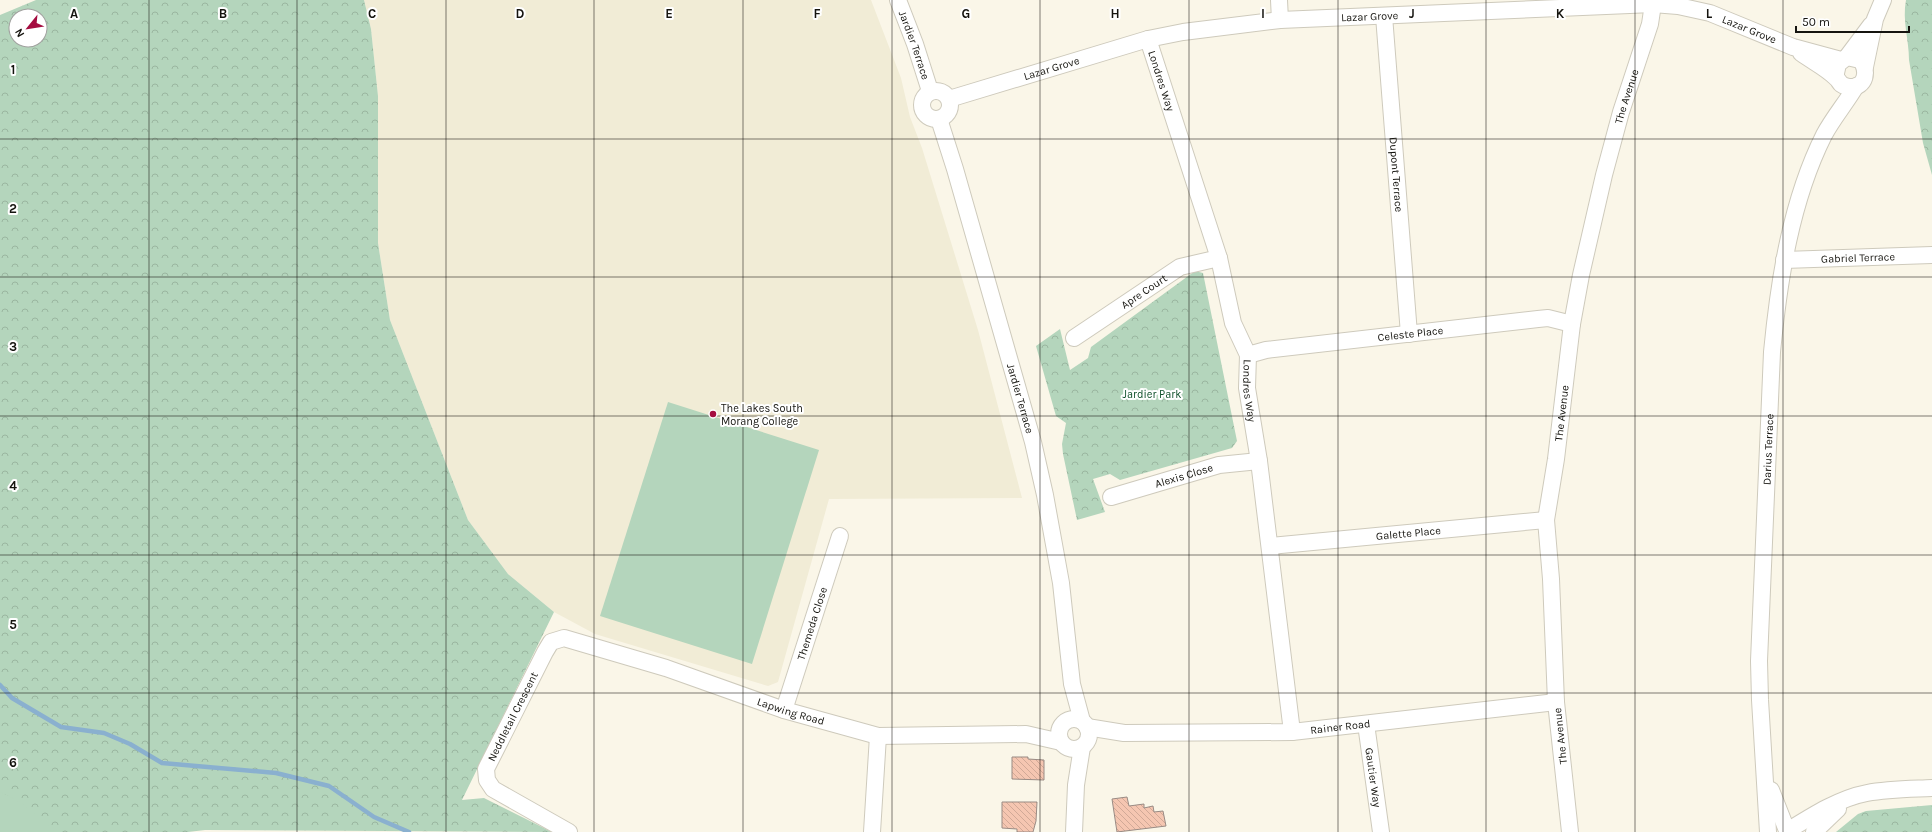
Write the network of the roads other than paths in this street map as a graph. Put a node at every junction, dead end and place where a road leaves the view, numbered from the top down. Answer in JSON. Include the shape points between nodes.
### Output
{"nodes":[{"id":1,"x":898,"y":0,"type":"edge"},
{"id":2,"x":1279,"y":0,"type":"edge"},
{"id":3,"x":1884,"y":0,"type":"edge"},
{"id":4,"x":1653,"y":4,"type":"junction"},
{"id":5,"x":1472,"y":6,"type":"edge"},
{"id":6,"x":1384,"y":16,"type":"junction"},
{"id":7,"x":1280,"y":20,"type":"junction"},
{"id":8,"x":1875,"y":20,"type":"junction"},
{"id":9,"x":1148,"y":39,"type":"junction"},
{"id":10,"x":1793,"y":47,"type":"junction"},
{"id":11,"x":1844,"y":59,"type":"junction"},
{"id":12,"x":1865,"y":67,"type":"junction"},
{"id":13,"x":1837,"y":79,"type":"junction"},
{"id":14,"x":1856,"y":86,"type":"junction"},
{"id":15,"x":930,"y":91,"type":"junction"},
{"id":16,"x":949,"y":99,"type":"junction"},
{"id":17,"x":939,"y":119,"type":"junction"},
{"id":18,"x":1825,"y":132,"type":"junction"},
{"id":19,"x":1932,"y":255,"type":"edge"},
{"id":20,"x":1219,"y":258,"type":"junction"},
{"id":21,"x":1784,"y":260,"type":"junction"},
{"id":22,"x":1572,"y":324,"type":"junction"},
{"id":23,"x":1409,"y":334,"type":"junction"},
{"id":24,"x":1074,"y":338,"type":"dead end"},
{"id":25,"x":1248,"y":355,"type":"junction"},
{"id":26,"x":1259,"y":461,"type":"junction"},
{"id":27,"x":1111,"y":497,"type":"dead end"},
{"id":28,"x":1546,"y":520,"type":"junction"},
{"id":29,"x":840,"y":536,"type":"dead end"},
{"id":30,"x":1270,"y":546,"type":"junction"},
{"id":31,"x":564,"y":638,"type":"joint"},
{"id":32,"x":1556,"y":702,"type":"junction"},
{"id":33,"x":784,"y":710,"type":"junction"},
{"id":34,"x":1366,"y":724,"type":"junction"},
{"id":35,"x":1078,"y":730,"type":"junction"},
{"id":36,"x":1292,"y":732,"type":"junction"},
{"id":37,"x":1026,"y":734,"type":"junction"},
{"id":38,"x":878,"y":736,"type":"junction"},
{"id":39,"x":1063,"y":744,"type":"junction"},
{"id":40,"x":1765,"y":774,"type":"junction"},
{"id":41,"x":1076,"y":784,"type":"junction"},
{"id":42,"x":1932,"y":788,"type":"edge"},
{"id":43,"x":1850,"y":798,"type":"junction"},
{"id":44,"x":1789,"y":830,"type":"edge"},
{"id":45,"x":569,"y":832,"type":"edge"},
{"id":46,"x":872,"y":832,"type":"edge"},
{"id":47,"x":1074,"y":832,"type":"edge"},
{"id":48,"x":1381,"y":832,"type":"edge"},
{"id":49,"x":1570,"y":832,"type":"edge"},
{"id":50,"x":1769,"y":832,"type":"edge"},
{"id":51,"x":1814,"y":832,"type":"edge"}],
"edges":[{"from":1,"to":15,"type":"street","name":"Jardier Terrace"},
{"from":2,"to":7,"type":"street"},
{"from":3,"to":8,"type":"street"},
{"from":4,"to":5,"type":"street","name":"Lazar Grove"},
{"from":4,"to":10,"type":"street","name":"Lazar Grove","via":[[1710,13]]},
{"from":4,"to":22,"type":"street","name":"The Avenue","via":[[1650,24],[1621,112],[1604,175]]},
{"from":5,"to":6,"type":"street","name":"Lazar Grove"},
{"from":6,"to":7,"type":"street","name":"Lazar Grove"},
{"from":6,"to":23,"type":"street","name":"Dupont Terrace"},
{"from":7,"to":9,"type":"street","name":"Lazar Grove"},
{"from":8,"to":11,"type":"street"},
{"from":8,"to":12,"type":"street"},
{"from":9,"to":16,"type":"street","name":"Lazar Grove"},
{"from":9,"to":20,"type":"street","name":"Londres Way"},
{"from":10,"to":11,"type":"street","name":"Lazar Grove"},
{"from":10,"to":13,"type":"street","name":"Lazar Grove"},
{"from":11,"to":12,"type":"street","via":[[1852,57],[1860,60]]},
{"from":11,"to":13,"type":"street","via":[[1836,68]]},
{"from":12,"to":14,"type":"street","via":[[1865,77]]},
{"from":13,"to":14,"type":"street","via":[[1846,86]]},
{"from":13,"to":18,"type":"street","name":"Darius Terrace","via":[[1835,101]]},
{"from":14,"to":18,"type":"street","name":"Darius Terrace"},
{"from":15,"to":16,"type":"street","via":[[942,92]]},
{"from":15,"to":17,"type":"street","via":[[922,101],[922,109],[928,117]]},
{"from":16,"to":17,"type":"street","via":[[948,112]]},
{"from":17,"to":35,"type":"street","name":"Jardier Terrace","via":[[1033,442],[1061,583]]},
{"from":18,"to":21,"type":"street","name":"Darius Terrace","via":[[1802,190]]},
{"from":19,"to":21,"type":"street","name":"Gabriel Terrace"},
{"from":20,"to":24,"type":"street","name":"Apre Court","via":[[1180,267]]},
{"from":20,"to":25,"type":"street","name":"Londres Way","via":[[1233,323]]},
{"from":21,"to":40,"type":"street","name":"Darius Terrace","via":[[1772,352],[1759,661]]},
{"from":22,"to":23,"type":"street","name":"Celeste Place","via":[[1543,319]]},
{"from":22,"to":28,"type":"street","name":"The Avenue"},
{"from":23,"to":25,"type":"street","name":"Celeste Place","via":[[1266,350]]},
{"from":25,"to":26,"type":"street","name":"Londres Way","via":[[1247,388]]},
{"from":26,"to":27,"type":"street","name":"Alexis Close","via":[[1219,465]]},
{"from":26,"to":30,"type":"street","name":"Londres Way"},
{"from":28,"to":30,"type":"street","name":"Galette Place"},
{"from":28,"to":32,"type":"street","name":"The Avenue"},
{"from":29,"to":33,"type":"street","name":"Themeda Close"},
{"from":30,"to":36,"type":"street","name":"Londres Way"},
{"from":31,"to":33,"type":"street","name":"Lapwing Road","via":[[666,668]]},
{"from":31,"to":45,"type":"street","name":"Neddletail Crescent","via":[[551,642],[545,652],[486,769],[487,780],[493,789]]},
{"from":32,"to":34,"type":"street","name":"Rainer Road"},
{"from":32,"to":49,"type":"street","name":"The Avenue"},
{"from":33,"to":38,"type":"street","name":"Lapwing Road"},
{"from":34,"to":36,"type":"street","name":"Rainer Road"},
{"from":34,"to":48,"type":"street","name":"Gautier Way"},
{"from":35,"to":36,"type":"street","name":"Rainer Road","via":[[1124,733]]},
{"from":35,"to":37,"type":"street","name":"Lapwing Road"},
{"from":35,"to":39,"type":"street","name":"Jardier Terrace","via":[[1059,733]]},
{"from":35,"to":39,"type":"street","name":"Lapwing Road","via":[[1074,749]]},
{"from":35,"to":41,"type":"street","name":"Jardier Terrace"},
{"from":37,"to":38,"type":"street","name":"Lapwing Road"},
{"from":37,"to":39,"type":"street","name":"Lapwing Road"},
{"from":38,"to":46,"type":"street"},
{"from":39,"to":41,"type":"street","name":"Jardier Terrace"},
{"from":40,"to":44,"type":"street","name":"Darius Terrace"},
{"from":40,"to":50,"type":"street","name":"Darius Terrace"},
{"from":41,"to":47,"type":"street","name":"Jardier Terrace"},
{"from":42,"to":43,"type":"street","via":[[1878,791]]},
{"from":43,"to":44,"type":"street"},
{"from":43,"to":51,"type":"street"},
{"from":44,"to":50,"type":"street","via":[[1776,828]]}]}
